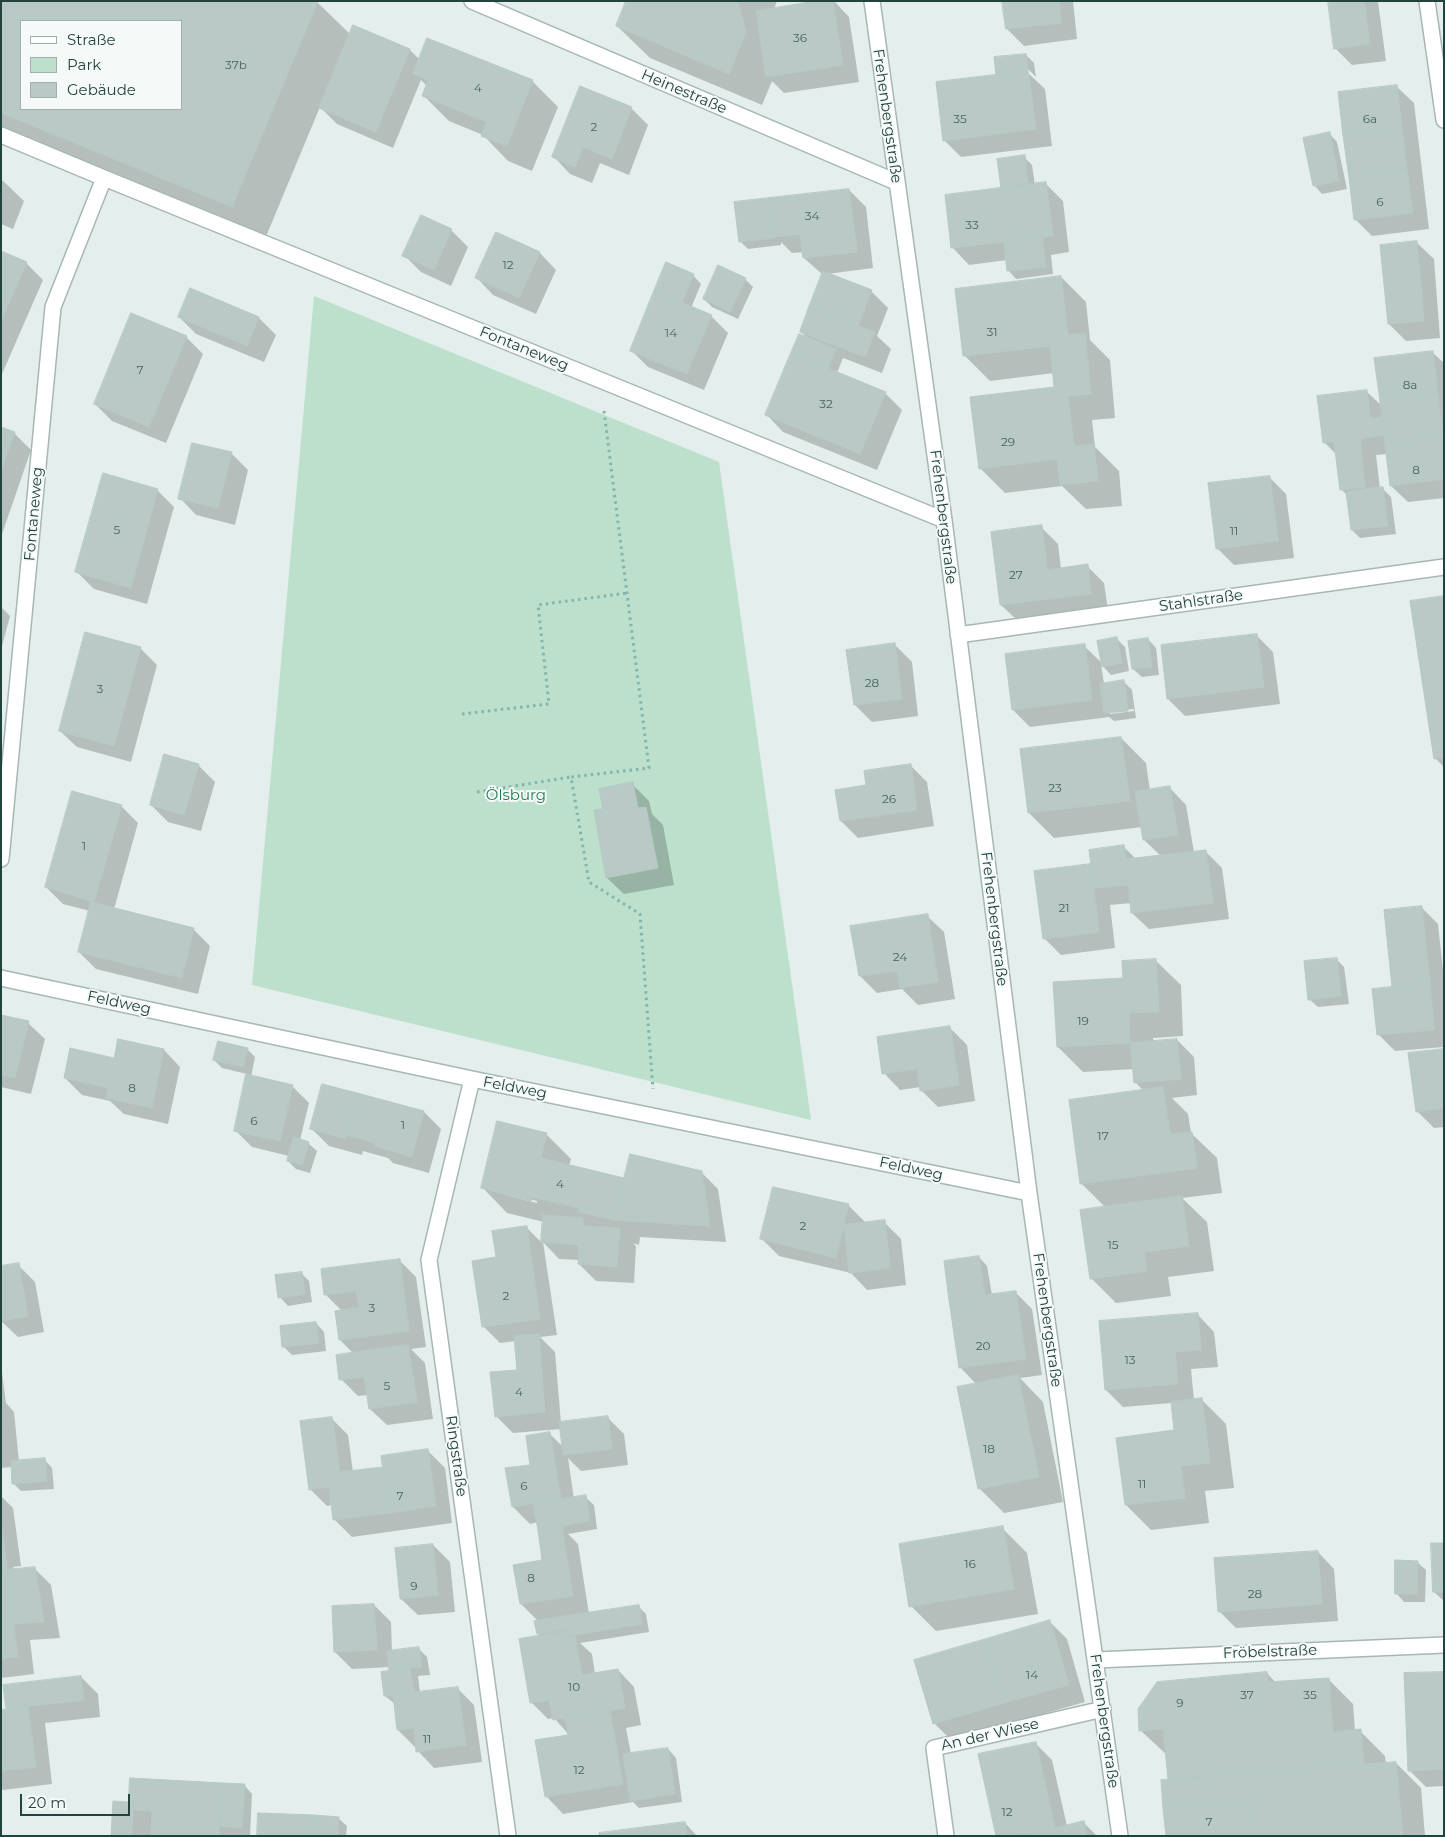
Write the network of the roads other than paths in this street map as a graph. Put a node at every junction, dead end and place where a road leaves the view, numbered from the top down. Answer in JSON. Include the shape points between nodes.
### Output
{"nodes":[{"id":1,"x":472,"y":1,"type":"edge"},
{"id":2,"x":872,"y":1,"type":"edge"},
{"id":3,"x":1427,"y":1,"type":"edge"},
{"id":4,"x":1444,"y":120,"type":"edge"},
{"id":5,"x":1,"y":135,"type":"edge"},
{"id":6,"x":104,"y":178,"type":"junction"},
{"id":7,"x":896,"y":182,"type":"junction"},
{"id":8,"x":944,"y":520,"type":"junction"},
{"id":9,"x":1444,"y":567,"type":"edge"},
{"id":10,"x":958,"y":635,"type":"junction"},
{"id":11,"x":1,"y":859,"type":"edge"},
{"id":12,"x":1,"y":978,"type":"edge"},
{"id":13,"x":472,"y":1079,"type":"junction"},
{"id":14,"x":1029,"y":1193,"type":"junction"},
{"id":15,"x":1444,"y":1645,"type":"edge"},
{"id":16,"x":1096,"y":1660,"type":"junction"},
{"id":17,"x":1103,"y":1709,"type":"junction"},
{"id":18,"x":508,"y":1836,"type":"edge"},
{"id":19,"x":946,"y":1836,"type":"edge"},
{"id":20,"x":1120,"y":1836,"type":"edge"}],
"edges":[{"from":1,"to":7,"type":"street","name":"Heinestraße"},
{"from":2,"to":7,"type":"street","name":"Frehenbergstraße"},
{"from":3,"to":4,"type":"street"},
{"from":5,"to":6,"type":"street","name":"Fontaneweg"},
{"from":6,"to":8,"type":"street","name":"Fontaneweg"},
{"from":6,"to":11,"type":"street","name":"Fontaneweg","via":[[54,307]]},
{"from":7,"to":8,"type":"street","name":"Frehenbergstraße"},
{"from":8,"to":10,"type":"street","name":"Frehenbergstraße"},
{"from":9,"to":10,"type":"street","name":"Stahlstraße"},
{"from":10,"to":14,"type":"street","name":"Frehenbergstraße"},
{"from":12,"to":13,"type":"street","name":"Feldweg"},
{"from":13,"to":14,"type":"street","name":"Feldweg"},
{"from":13,"to":18,"type":"street","name":"Ringstraße","via":[[430,1260]]},
{"from":14,"to":16,"type":"street","name":"Frehenbergstraße"},
{"from":15,"to":16,"type":"street","name":"Fröbelstraße"},
{"from":16,"to":17,"type":"street","name":"Frehenbergstraße"},
{"from":17,"to":19,"type":"street","name":"An der Wiese","via":[[934,1748]]},
{"from":17,"to":20,"type":"street","name":"Frehenbergstraße"}]}
